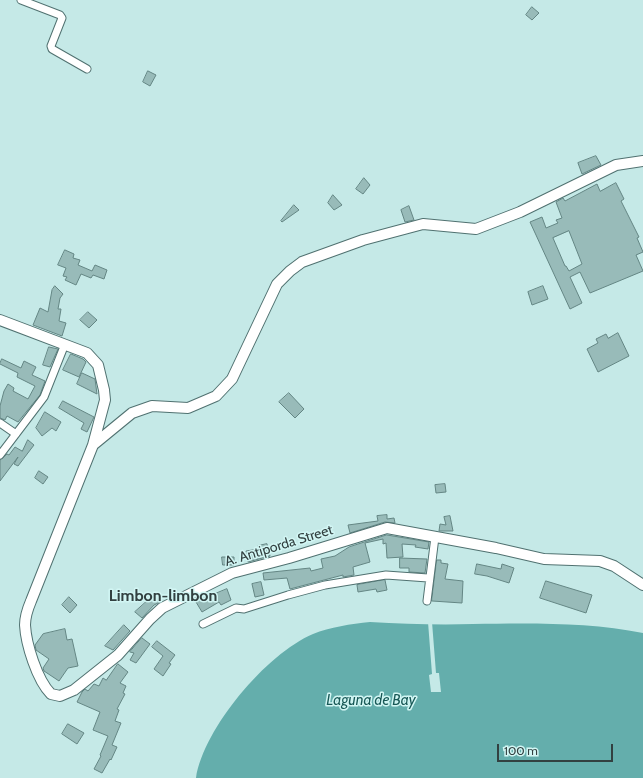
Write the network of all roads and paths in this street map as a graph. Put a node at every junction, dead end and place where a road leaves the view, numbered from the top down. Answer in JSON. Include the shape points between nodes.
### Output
{"nodes":[{"id":1,"x":21,"y":0,"type":"edge"},
{"id":2,"x":87,"y":69,"type":"dead end"},
{"id":3,"x":643,"y":161,"type":"edge"},
{"id":4,"x":0,"y":320,"type":"edge"},
{"id":5,"x":65,"y":344,"type":"junction"},
{"id":6,"x":0,"y":423,"type":"edge"},
{"id":7,"x":16,"y":434,"type":"junction"},
{"id":8,"x":93,"y":445,"type":"junction"},
{"id":9,"x":0,"y":455,"type":"edge"},
{"id":10,"x":435,"y":536,"type":"junction"},
{"id":11,"x":428,"y":578,"type":"junction"},
{"id":12,"x":643,"y":585,"type":"edge"},
{"id":13,"x":427,"y":602,"type":"dead end"},
{"id":14,"x":203,"y":624,"type":"dead end"}],
"edges":[{"from":1,"to":2,"type":"street","via":[[60,14],[61,23],[52,49]]},
{"from":3,"to":8,"type":"street","via":[[616,165],[520,212],[476,229],[423,224],[363,240],[302,262],[277,284],[232,379],[216,396],[188,408],[152,406],[132,413]]},
{"from":4,"to":5,"type":"street","name":"A. Antiporda Street"},
{"from":5,"to":7,"type":"street","via":[[44,397]]},
{"from":5,"to":8,"type":"street","name":"A. Antiporda Street","via":[[91,357],[98,365],[102,376],[105,400]]},
{"from":6,"to":7,"type":"street"},
{"from":7,"to":9,"type":"street"},
{"from":8,"to":10,"type":"street","name":"A. Antiporda Street","via":[[30,601],[25,621],[36,668],[48,691],[55,695],[70,692],[98,672],[118,655],[162,608],[232,573],[386,528]]},
{"from":10,"to":11,"type":"street"},
{"from":10,"to":12,"type":"street","name":"A. Antiporda Street","via":[[544,559],[600,561],[614,566]]},
{"from":11,"to":13,"type":"street"},
{"from":11,"to":14,"type":"street","via":[[386,575],[313,588],[244,609],[236,608]]}]}
